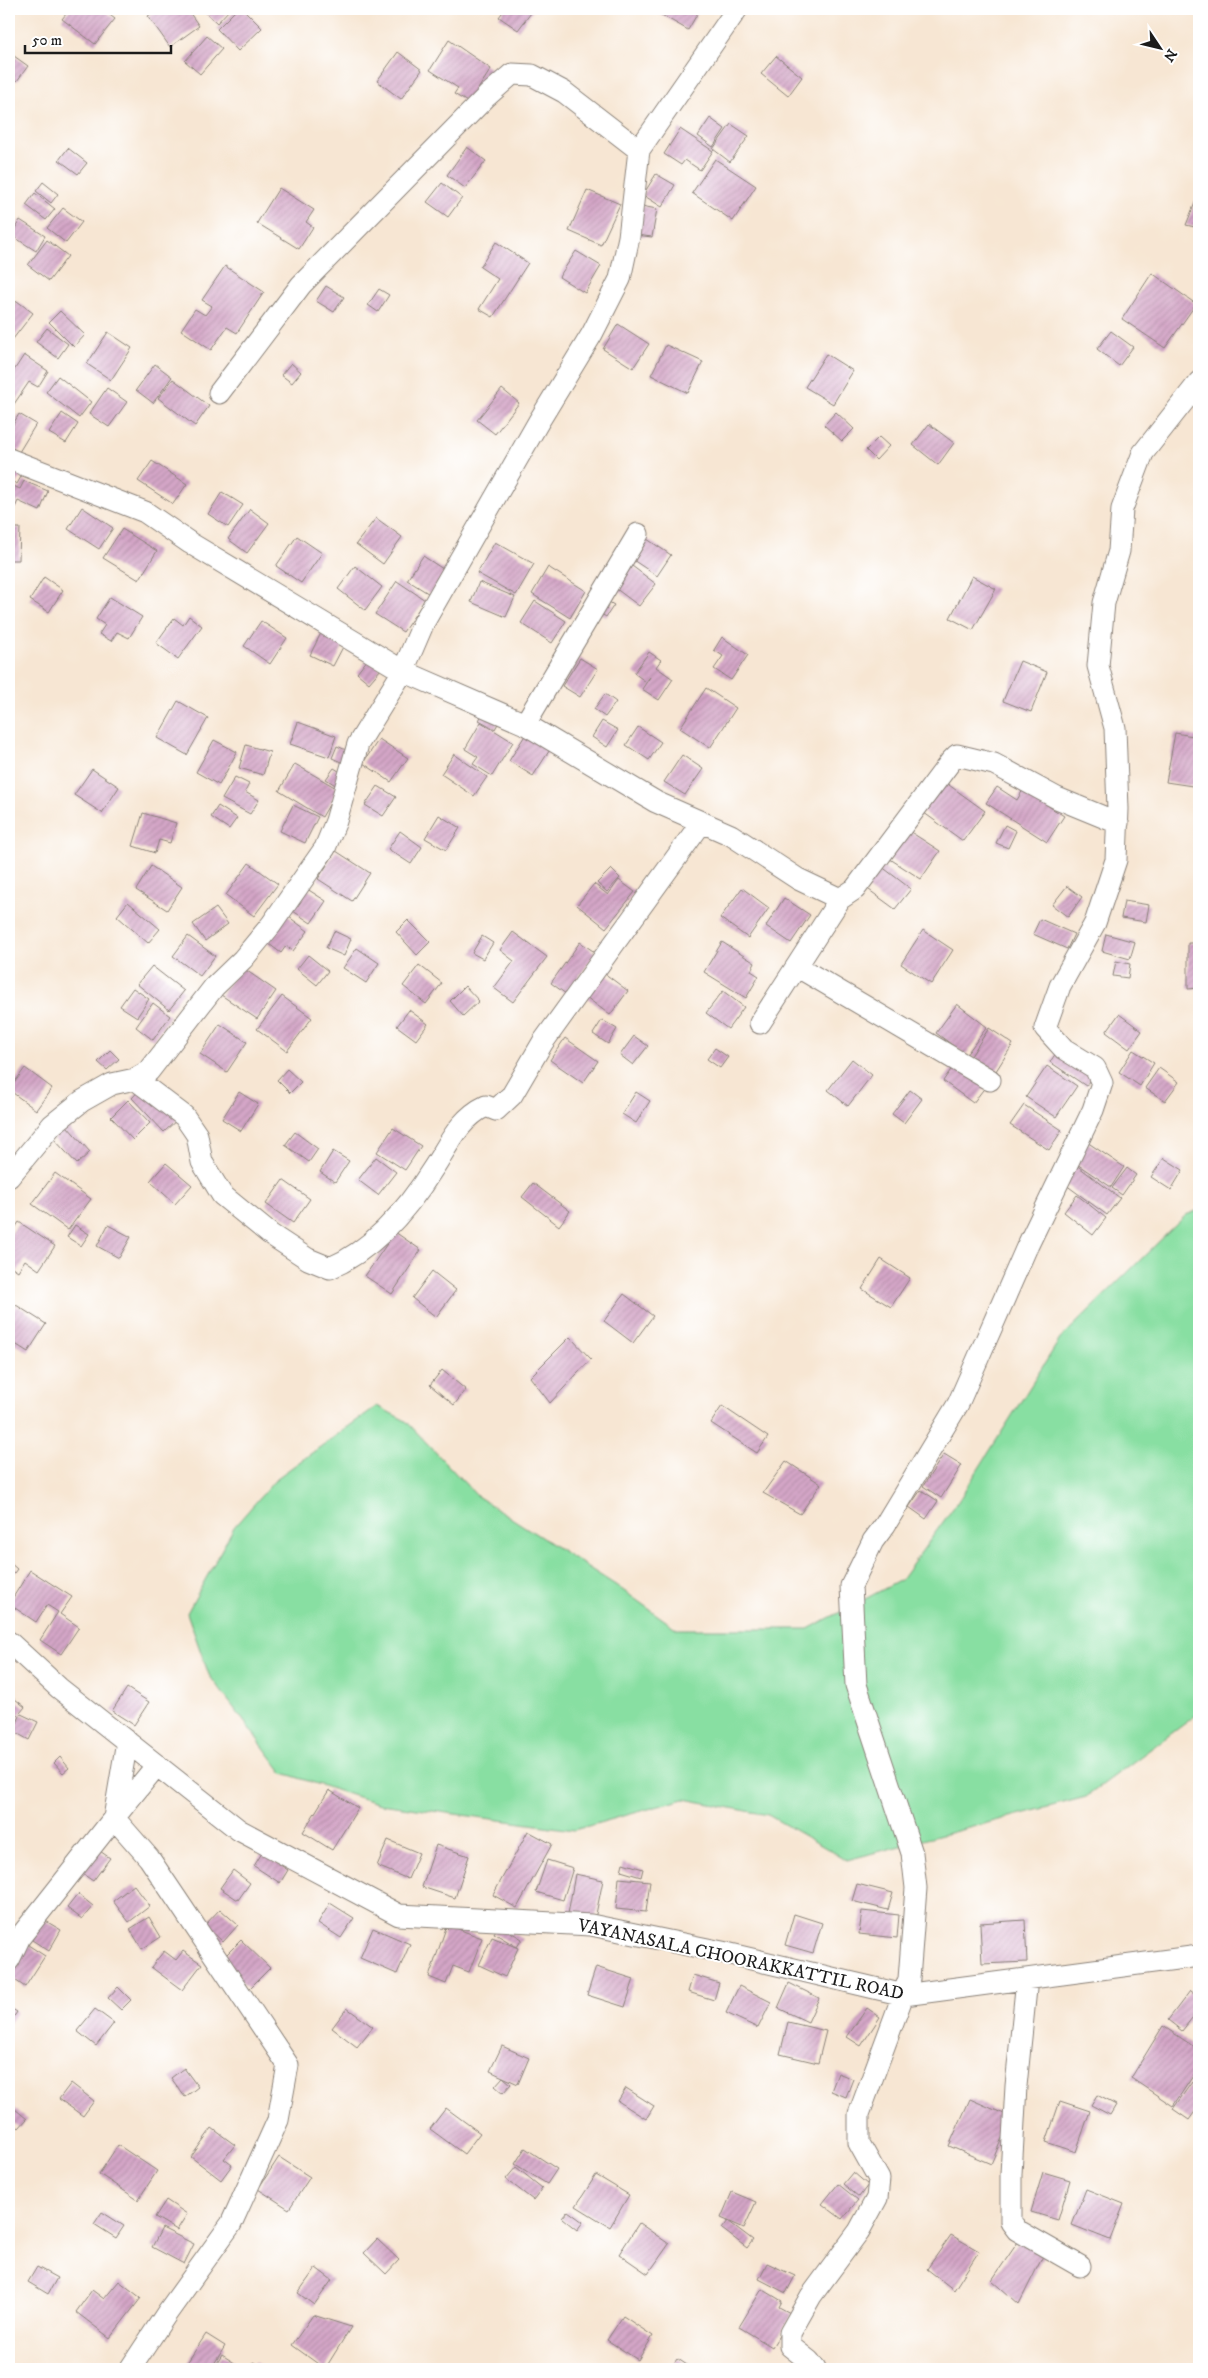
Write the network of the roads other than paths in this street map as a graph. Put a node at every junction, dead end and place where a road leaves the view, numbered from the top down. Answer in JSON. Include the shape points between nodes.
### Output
{"nodes":[{"id":1,"x":737,"y":9,"type":"edge"},
{"id":2,"x":638,"y":150,"type":"junction"},
{"id":3,"x":1199,"y":382,"type":"edge"},
{"id":4,"x":219,"y":393,"type":"dead end"},
{"id":5,"x":9,"y":459,"type":"edge"},
{"id":6,"x":638,"y":534,"type":"dead end"},
{"id":7,"x":403,"y":672,"type":"junction"},
{"id":8,"x":525,"y":724,"type":"junction"},
{"id":9,"x":702,"y":822,"type":"junction"},
{"id":10,"x":1118,"y":823,"type":"junction"},
{"id":11,"x":840,"y":899,"type":"junction"},
{"id":12,"x":798,"y":967,"type":"junction"},
{"id":13,"x":760,"y":1023,"type":"dead end"},
{"id":14,"x":135,"y":1079,"type":"junction"},
{"id":15,"x":990,"y":1080,"type":"dead end"},
{"id":16,"x":9,"y":1177,"type":"edge"},
{"id":17,"x":9,"y":1642,"type":"edge"},
{"id":18,"x":127,"y":1741,"type":"junction"},
{"id":19,"x":157,"y":1765,"type":"junction"},
{"id":20,"x":114,"y":1818,"type":"junction"},
{"id":21,"x":1199,"y":1956,"type":"edge"},
{"id":22,"x":9,"y":1960,"type":"edge"},
{"id":23,"x":1027,"y":1979,"type":"junction"},
{"id":24,"x":904,"y":1995,"type":"junction"},
{"id":25,"x":1080,"y":2266,"type":"dead end"},
{"id":26,"x":130,"y":2369,"type":"edge"},
{"id":27,"x":815,"y":2369,"type":"edge"}],
"edges":[{"from":1,"to":2,"type":"street"},
{"from":2,"to":4,"type":"street","via":[[564,92],[532,75],[512,74],[301,285]]},
{"from":2,"to":7,"type":"street","via":[[629,237],[620,279],[592,334],[424,622]]},
{"from":3,"to":10,"type":"street","via":[[1143,453],[1122,509],[1119,551],[1104,603],[1098,666],[1115,728]]},
{"from":5,"to":7,"type":"street","via":[[145,512],[190,543]]},
{"from":6,"to":8,"type":"street"},
{"from":7,"to":8,"type":"street"},
{"from":7,"to":14,"type":"street","via":[[358,744],[325,848],[271,926],[214,987],[149,1071]]},
{"from":8,"to":9,"type":"street","via":[[656,802]]},
{"from":9,"to":11,"type":"street","via":[[731,835],[798,879]]},
{"from":9,"to":14,"type":"street","via":[[543,1042],[512,1095],[496,1110],[486,1106],[472,1112],[400,1216],[366,1246],[336,1266],[330,1268],[308,1259],[270,1234],[222,1195],[202,1162],[197,1134],[184,1116]]},
{"from":10,"to":11,"type":"street","via":[[1057,798],[994,764],[958,755],[936,779],[855,889]]},
{"from":10,"to":24,"type":"street","via":[[1116,860],[1095,923],[1060,986],[1044,1028],[1064,1049],[1096,1068],[1102,1083],[1093,1110],[1026,1249],[958,1404],[873,1541],[851,1586],[856,1685],[912,1853],[916,1888],[909,1979]]},
{"from":11,"to":12,"type":"street"},
{"from":12,"to":13,"type":"street"},
{"from":12,"to":15,"type":"street"},
{"from":14,"to":16,"type":"street","via":[[112,1084],[82,1101],[52,1125]]},
{"from":17,"to":18,"type":"street","name":"VAYANASALA CHOORAKKATTIL ROAD","via":[[59,1688]]},
{"from":18,"to":19,"type":"street","name":"VAYANASALA CHOORAKKATTIL ROAD"},
{"from":18,"to":20,"type":"street"},
{"from":19,"to":20,"type":"street"},
{"from":19,"to":24,"type":"street","name":"VAYANASALA CHOORAKKATTIL ROAD","via":[[239,1830],[399,1915],[591,1925]]},
{"from":20,"to":22,"type":"street","via":[[20,1937]]},
{"from":20,"to":26,"type":"street","via":[[149,1858],[288,2065],[278,2120],[231,2224]]},
{"from":21,"to":23,"type":"street","name":"VAYANASALA CHOORAKKATTIL ROAD"},
{"from":23,"to":24,"type":"street","name":"VAYANASALA CHOORAKKATTIL ROAD"},
{"from":23,"to":25,"type":"street","via":[[1016,2086],[1011,2222],[1017,2230]]},
{"from":24,"to":27,"type":"street","via":[[859,2114],[859,2143],[879,2179],[877,2198],[859,2231],[812,2296],[790,2333],[790,2346]]}]}
